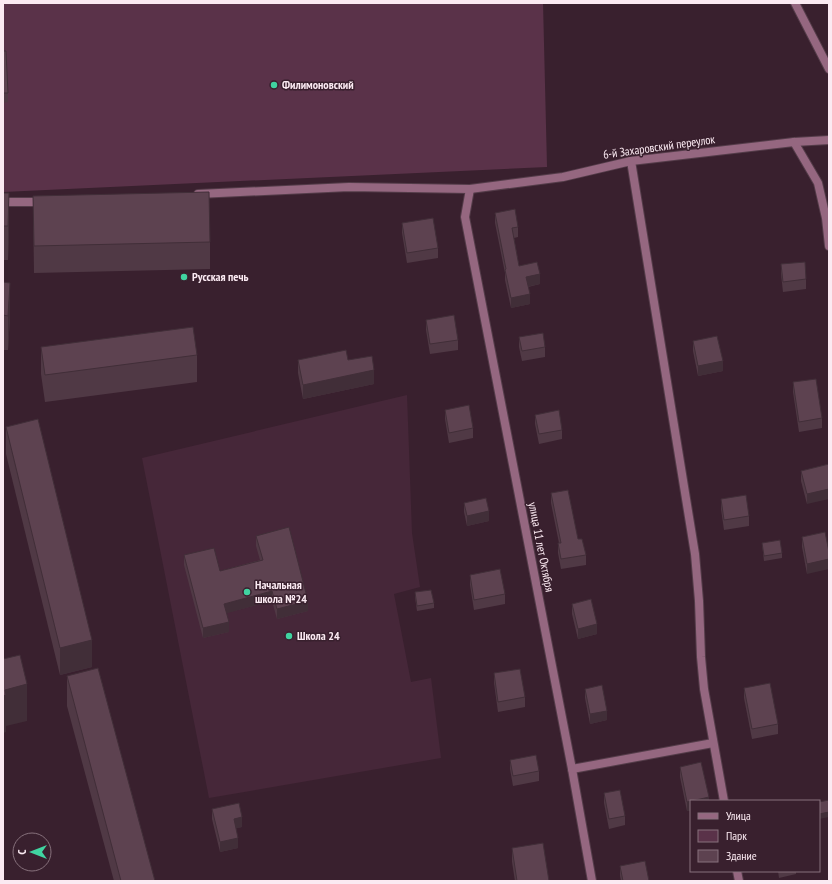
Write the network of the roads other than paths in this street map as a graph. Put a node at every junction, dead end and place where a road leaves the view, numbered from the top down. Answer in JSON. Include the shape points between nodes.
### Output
{"nodes":[{"id":1,"x":795,"y":3,"type":"edge"},
{"id":2,"x":829,"y":69,"type":"edge"},
{"id":3,"x":829,"y":140,"type":"edge"},
{"id":4,"x":794,"y":142,"type":"junction"},
{"id":5,"x":630,"y":161,"type":"junction"},
{"id":6,"x":470,"y":189,"type":"junction"},
{"id":7,"x":190,"y":195,"type":"edge"},
{"id":8,"x":3,"y":202,"type":"edge"},
{"id":9,"x":46,"y":202,"type":"edge"},
{"id":10,"x":829,"y":246,"type":"edge"},
{"id":11,"x":713,"y":743,"type":"junction"},
{"id":12,"x":572,"y":769,"type":"junction"},
{"id":13,"x":724,"y":800,"type":"edge"},
{"id":14,"x":592,"y":881,"type":"edge"}],
"edges":[{"from":1,"to":2,"type":"street"},
{"from":3,"to":4,"type":"street","name":"6-й Захаровский переулок"},
{"from":4,"to":5,"type":"street","name":"6-й Захаровский переулок"},
{"from":4,"to":10,"type":"street","via":[[818,184]]},
{"from":5,"to":6,"type":"street","name":"6-й Захаровский переулок","via":[[563,177]]},
{"from":5,"to":11,"type":"street","via":[[695,554],[704,689]]},
{"from":6,"to":7,"type":"street","name":"6-й Захаровский переулок","via":[[349,187]]},
{"from":6,"to":12,"type":"street","name":"улица 11 лет Октября","via":[[465,217]]},
{"from":8,"to":9,"type":"street"},
{"from":11,"to":12,"type":"street"},
{"from":11,"to":13,"type":"street"},
{"from":12,"to":14,"type":"street","name":"улица 11 лет Октября"}]}
